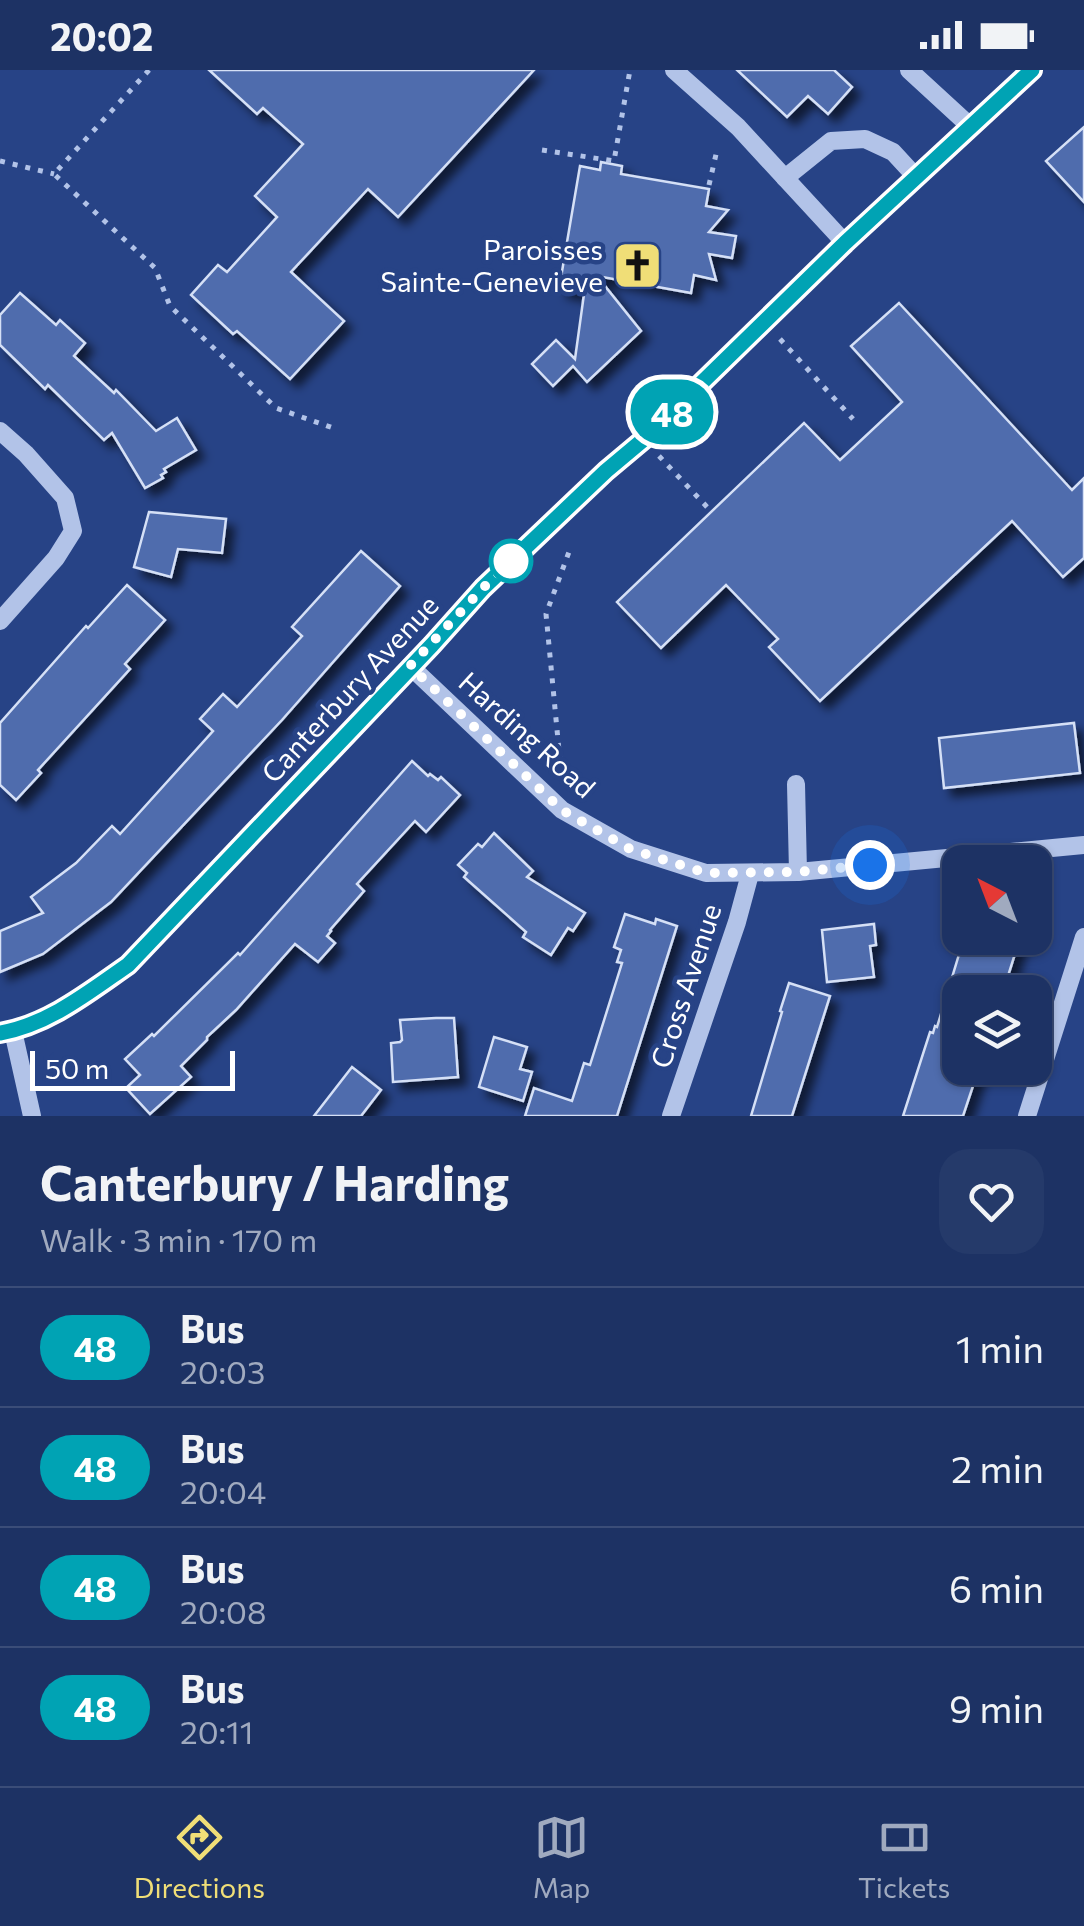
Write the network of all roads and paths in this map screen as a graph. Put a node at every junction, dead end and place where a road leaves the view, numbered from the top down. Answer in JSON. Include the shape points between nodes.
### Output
{"nodes":[{"id":1,"x":149,"y":70,"type":"edge"},
{"id":2,"x":630,"y":70,"type":"edge"},
{"id":3,"x":674,"y":70,"type":"edge"},
{"id":4,"x":909,"y":70,"type":"edge"},
{"id":5,"x":1032,"y":70,"type":"edge"},
{"id":6,"x":970,"y":127,"type":"junction"},
{"id":7,"x":542,"y":150,"type":"dead end"},
{"id":8,"x":717,"y":150,"type":"dead end"},
{"id":9,"x":0,"y":161,"type":"edge"},
{"id":10,"x":54,"y":174,"type":"junction"},
{"id":11,"x":785,"y":178,"type":"junction"},
{"id":12,"x":916,"y":178,"type":"junction"},
{"id":13,"x":709,"y":185,"type":"dead end"},
{"id":14,"x":845,"y":243,"type":"junction"},
{"id":15,"x":764,"y":322,"type":"junction"},
{"id":16,"x":853,"y":420,"type":"dead end"},
{"id":17,"x":336,"y":429,"type":"dead end"},
{"id":18,"x":0,"y":431,"type":"edge"},
{"id":19,"x":643,"y":440,"type":"junction"},
{"id":20,"x":708,"y":508,"type":"dead end"},
{"id":21,"x":569,"y":552,"type":"dead end"},
{"id":22,"x":0,"y":620,"type":"edge"},
{"id":23,"x":410,"y":666,"type":"junction"},
{"id":24,"x":560,"y":761,"type":"dead end"},
{"id":25,"x":796,"y":784,"type":"dead end"},
{"id":26,"x":1084,"y":845,"type":"edge"},
{"id":27,"x":798,"y":872,"type":"junction"},
{"id":28,"x":750,"y":874,"type":"junction"},
{"id":29,"x":1084,"y":937,"type":"edge"},
{"id":30,"x":7,"y":1032,"type":"edge"},
{"id":31,"x":32,"y":1116,"type":"edge"},
{"id":32,"x":671,"y":1116,"type":"edge"},
{"id":33,"x":1027,"y":1116,"type":"edge"}],
"edges":[{"from":1,"to":10,"type":"path"},
{"from":2,"to":7,"type":"path","via":[[614,161]]},
{"from":3,"to":11,"type":"street"},
{"from":4,"to":6,"type":"street"},
{"from":5,"to":6,"type":"street","name":"Canterbury Avenue"},
{"from":6,"to":12,"type":"street","name":"Canterbury Avenue"},
{"from":8,"to":13,"type":"path"},
{"from":9,"to":10,"type":"path"},
{"from":10,"to":17,"type":"path","via":[[154,268],[170,306],[276,408]]},
{"from":11,"to":12,"type":"street","via":[[831,141],[865,139],[894,152]]},
{"from":11,"to":14,"type":"street"},
{"from":12,"to":14,"type":"street","name":"Canterbury Avenue"},
{"from":14,"to":15,"type":"street","name":"Canterbury Avenue"},
{"from":15,"to":16,"type":"path"},
{"from":15,"to":19,"type":"street","name":"Canterbury Avenue"},
{"from":18,"to":22,"type":"street","via":[[66,498],[72,531]]},
{"from":19,"to":20,"type":"path"},
{"from":19,"to":23,"type":"street","name":"Canterbury Avenue","via":[[483,588]]},
{"from":21,"to":24,"type":"path","via":[[546,614]]},
{"from":23,"to":28,"type":"street","name":"Harding Road","via":[[562,810],[630,849],[706,873]]},
{"from":23,"to":30,"type":"street","name":"Canterbury Avenue","via":[[128,965],[76,1002]]},
{"from":25,"to":27,"type":"street"},
{"from":26,"to":27,"type":"street","name":"Harding Road"},
{"from":27,"to":28,"type":"street","name":"Harding Road"},
{"from":28,"to":32,"type":"street","name":"Cross Avenue"},
{"from":29,"to":33,"type":"street"},
{"from":30,"to":31,"type":"street"}]}
